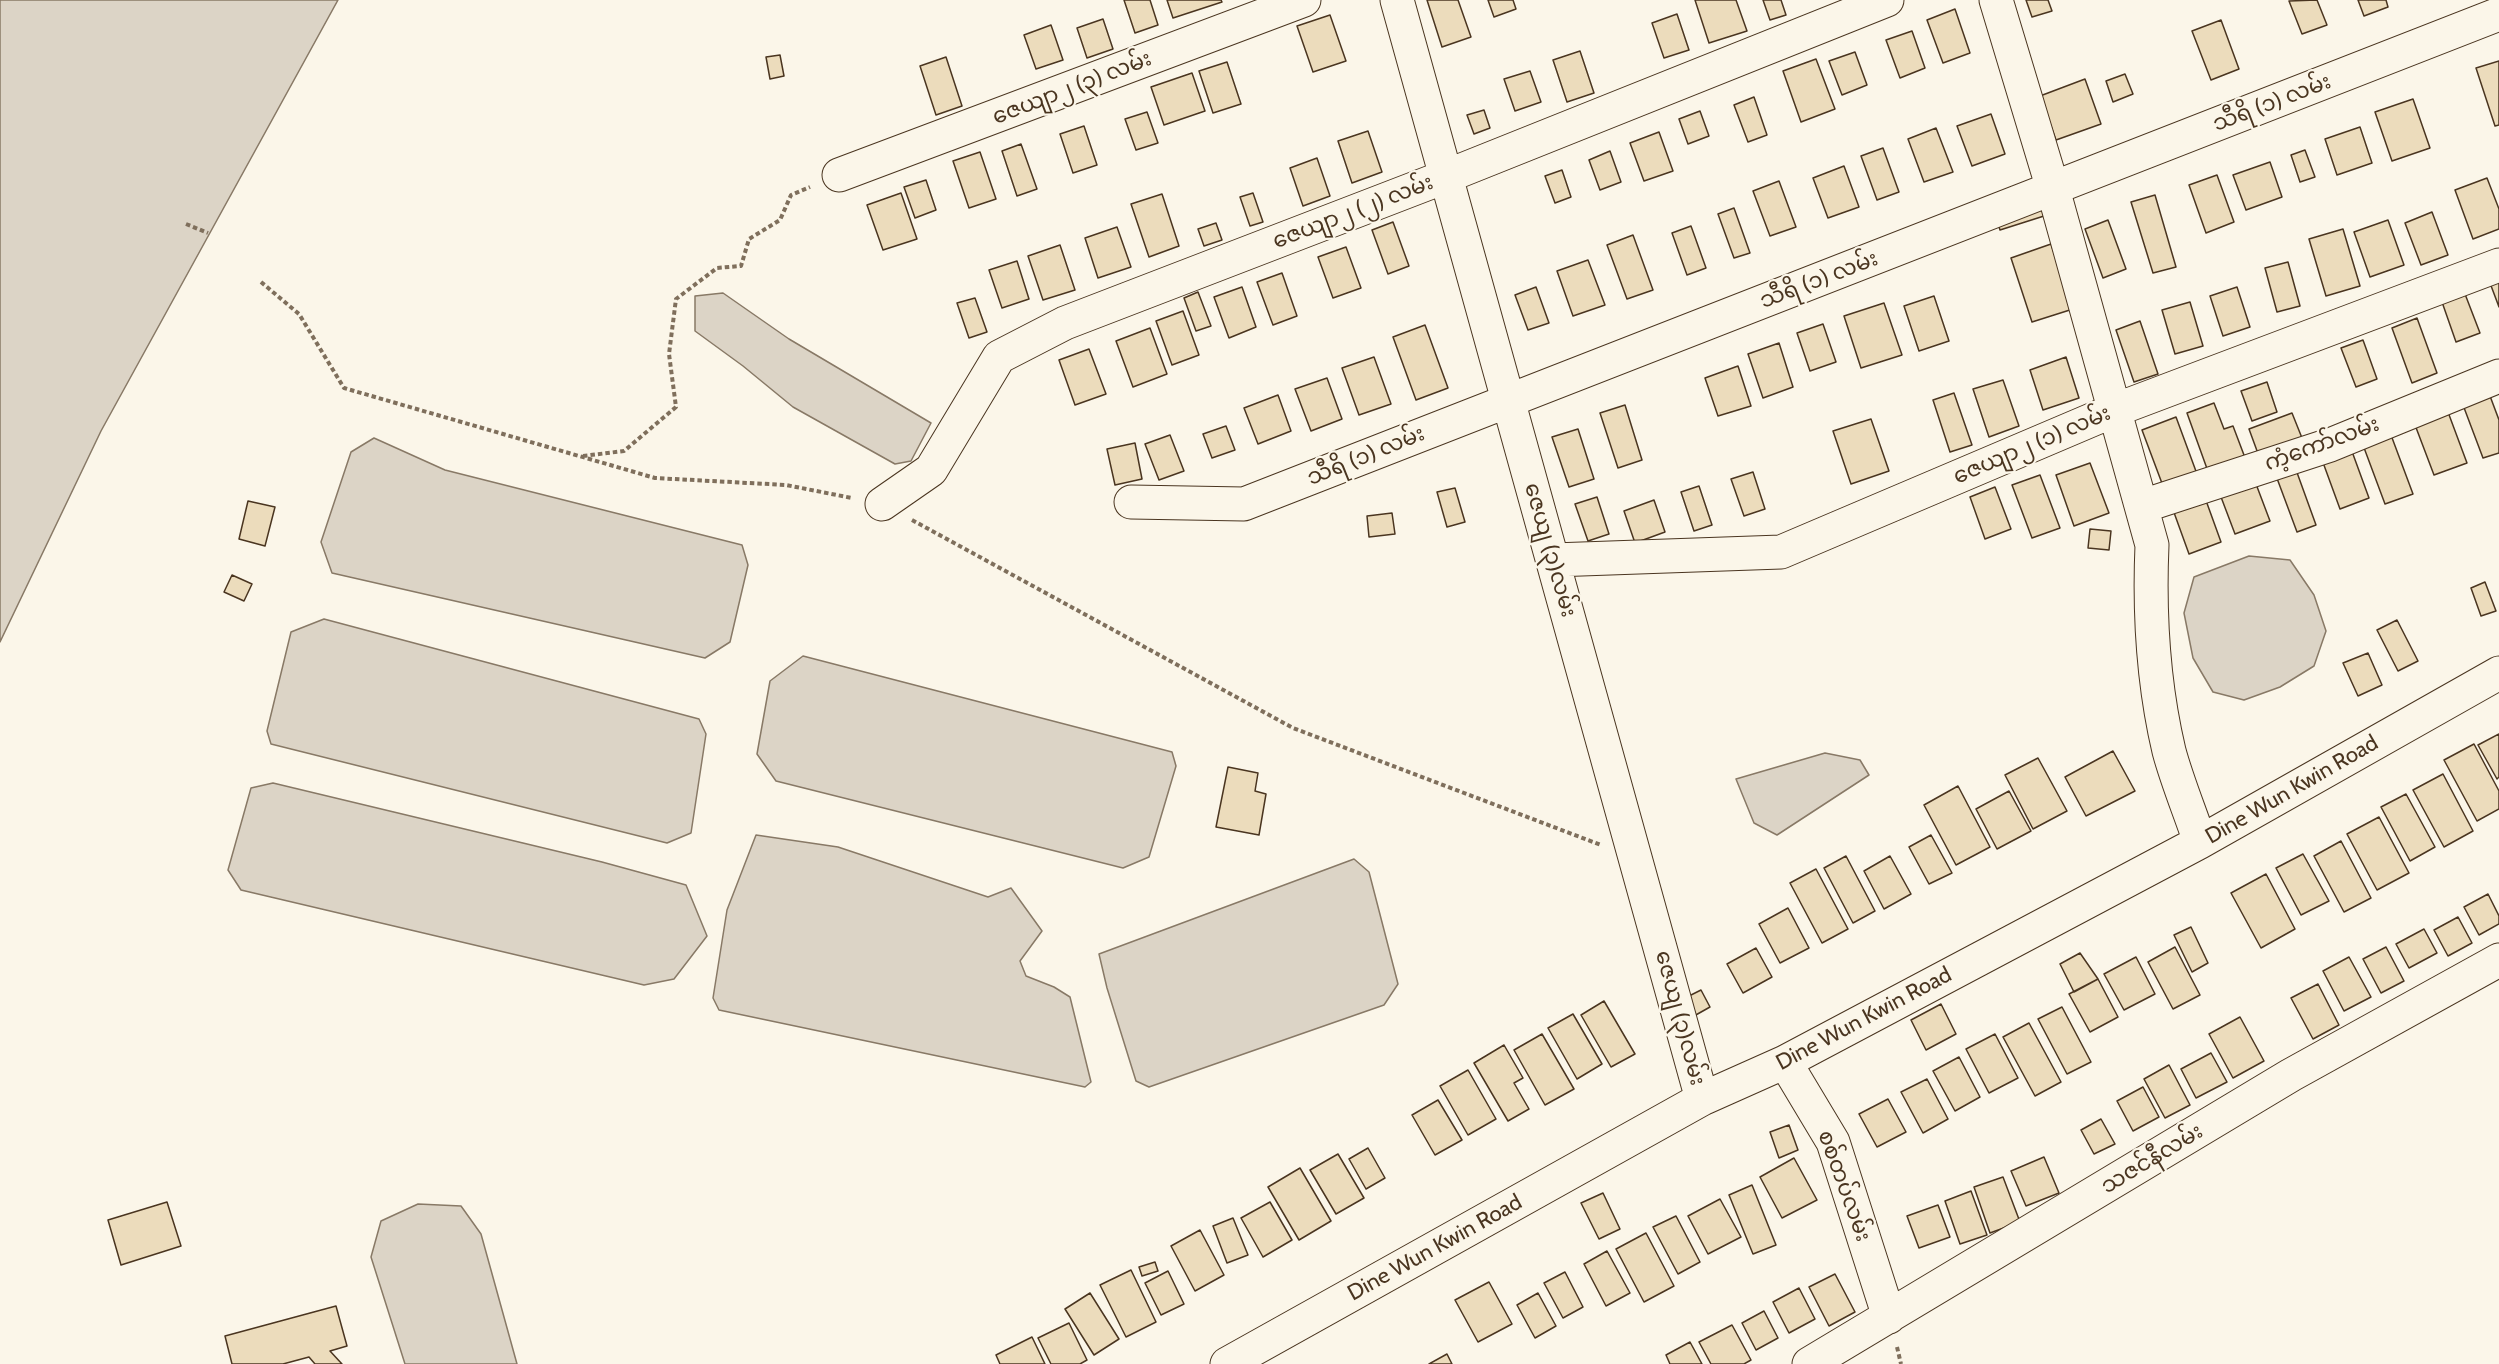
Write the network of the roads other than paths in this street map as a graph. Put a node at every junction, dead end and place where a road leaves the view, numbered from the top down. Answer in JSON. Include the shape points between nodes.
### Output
{"nodes":[{"id":1,"x":1304,"y":0,"type":"edge"},
{"id":2,"x":1397,"y":0,"type":"edge"},
{"id":3,"x":1887,"y":0,"type":"edge"},
{"id":4,"x":1996,"y":0,"type":"edge"},
{"id":5,"x":2499,"y":14,"type":"edge"},
{"id":6,"x":839,"y":175,"type":"road end"},
{"id":7,"x":1447,"y":176,"type":"junction"},
{"id":8,"x":2053,"y":189,"type":"junction"},
{"id":9,"x":2499,"y":265,"type":"edge"},
{"id":10,"x":2499,"y":376,"type":"edge"},
{"id":11,"x":1509,"y":400,"type":"junction"},
{"id":12,"x":2115,"y":410,"type":"junction"},
{"id":13,"x":1131,"y":502,"type":"dead end"},
{"id":14,"x":882,"y":504,"type":"road end"},
{"id":15,"x":2143,"y":506,"type":"junction"},
{"id":16,"x":1553,"y":560,"type":"junction"},
{"id":17,"x":2499,"y":673,"type":"edge"},
{"id":18,"x":2200,"y":842,"type":"junction"},
{"id":19,"x":2499,"y":960,"type":"edge"},
{"id":20,"x":1785,"y":1062,"type":"junction"},
{"id":21,"x":1702,"y":1099,"type":"junction"},
{"id":22,"x":1889,"y":1317,"type":"junction"},
{"id":23,"x":1227,"y":1364,"type":"edge"},
{"id":24,"x":1809,"y":1364,"type":"edge"}],
"edges":[{"from":1,"to":6,"type":"street","name":"ဇေယျာ၂ (၃) လမ်း"},
{"from":2,"to":7,"type":"street","name":"ဇေယျ (၃)လမ်း"},
{"from":3,"to":7,"type":"street","name":"ဇေယျာ၂ (၂) လမ်း"},
{"from":4,"to":8,"type":"street"},
{"from":5,"to":8,"type":"street","name":"သီရိ (၁) လမ်း"},
{"from":7,"to":11,"type":"street","name":"ဇေယျ (၃)လမ်း"},
{"from":7,"to":14,"type":"street","name":"ဇေယျာ၂ (၂) လမ်း","via":[[1065,323],[999,357],[931,470]]},
{"from":8,"to":11,"type":"street","name":"သီရိ (၁) လမ်း"},
{"from":8,"to":12,"type":"street"},
{"from":9,"to":12,"type":"street","name":"ဇေယျာ၂ (၁) လမ်း"},
{"from":10,"to":15,"type":"street","name":"ကံ့ကော်လမ်း","via":[[2330,444]]},
{"from":11,"to":13,"type":"street","name":"သီရိ (၁) လမ်း","via":[[1244,504]]},
{"from":11,"to":16,"type":"street","name":"ဇေယျ (၃)လမ်း"},
{"from":12,"to":15,"type":"street"},
{"from":12,"to":16,"type":"street","name":"ဇေယျာ၂ (၁) လမ်း","via":[[1781,552]]},
{"from":15,"to":18,"type":"street","via":[[2152,545],[2150,603],[2155,670],[2169,751]]},
{"from":16,"to":21,"type":"street","name":"ဇေယျ (၃)လမ်း"},
{"from":17,"to":18,"type":"street","name":"Dine Wun Kwin Road"},
{"from":18,"to":20,"type":"street","name":"Dine Wun Kwin Road"},
{"from":19,"to":22,"type":"street","name":"သဇင်နီလမ်း","via":[[2291,1075]]},
{"from":20,"to":21,"type":"street","name":"Dine Wun Kwin Road"},
{"from":20,"to":22,"type":"street","name":"စစ်တပ်လမ်း","via":[[1833,1142]]},
{"from":21,"to":23,"type":"street","name":"Dine Wun Kwin Road"},
{"from":22,"to":24,"type":"street","name":"သဇင်နီလမ်း"}]}
